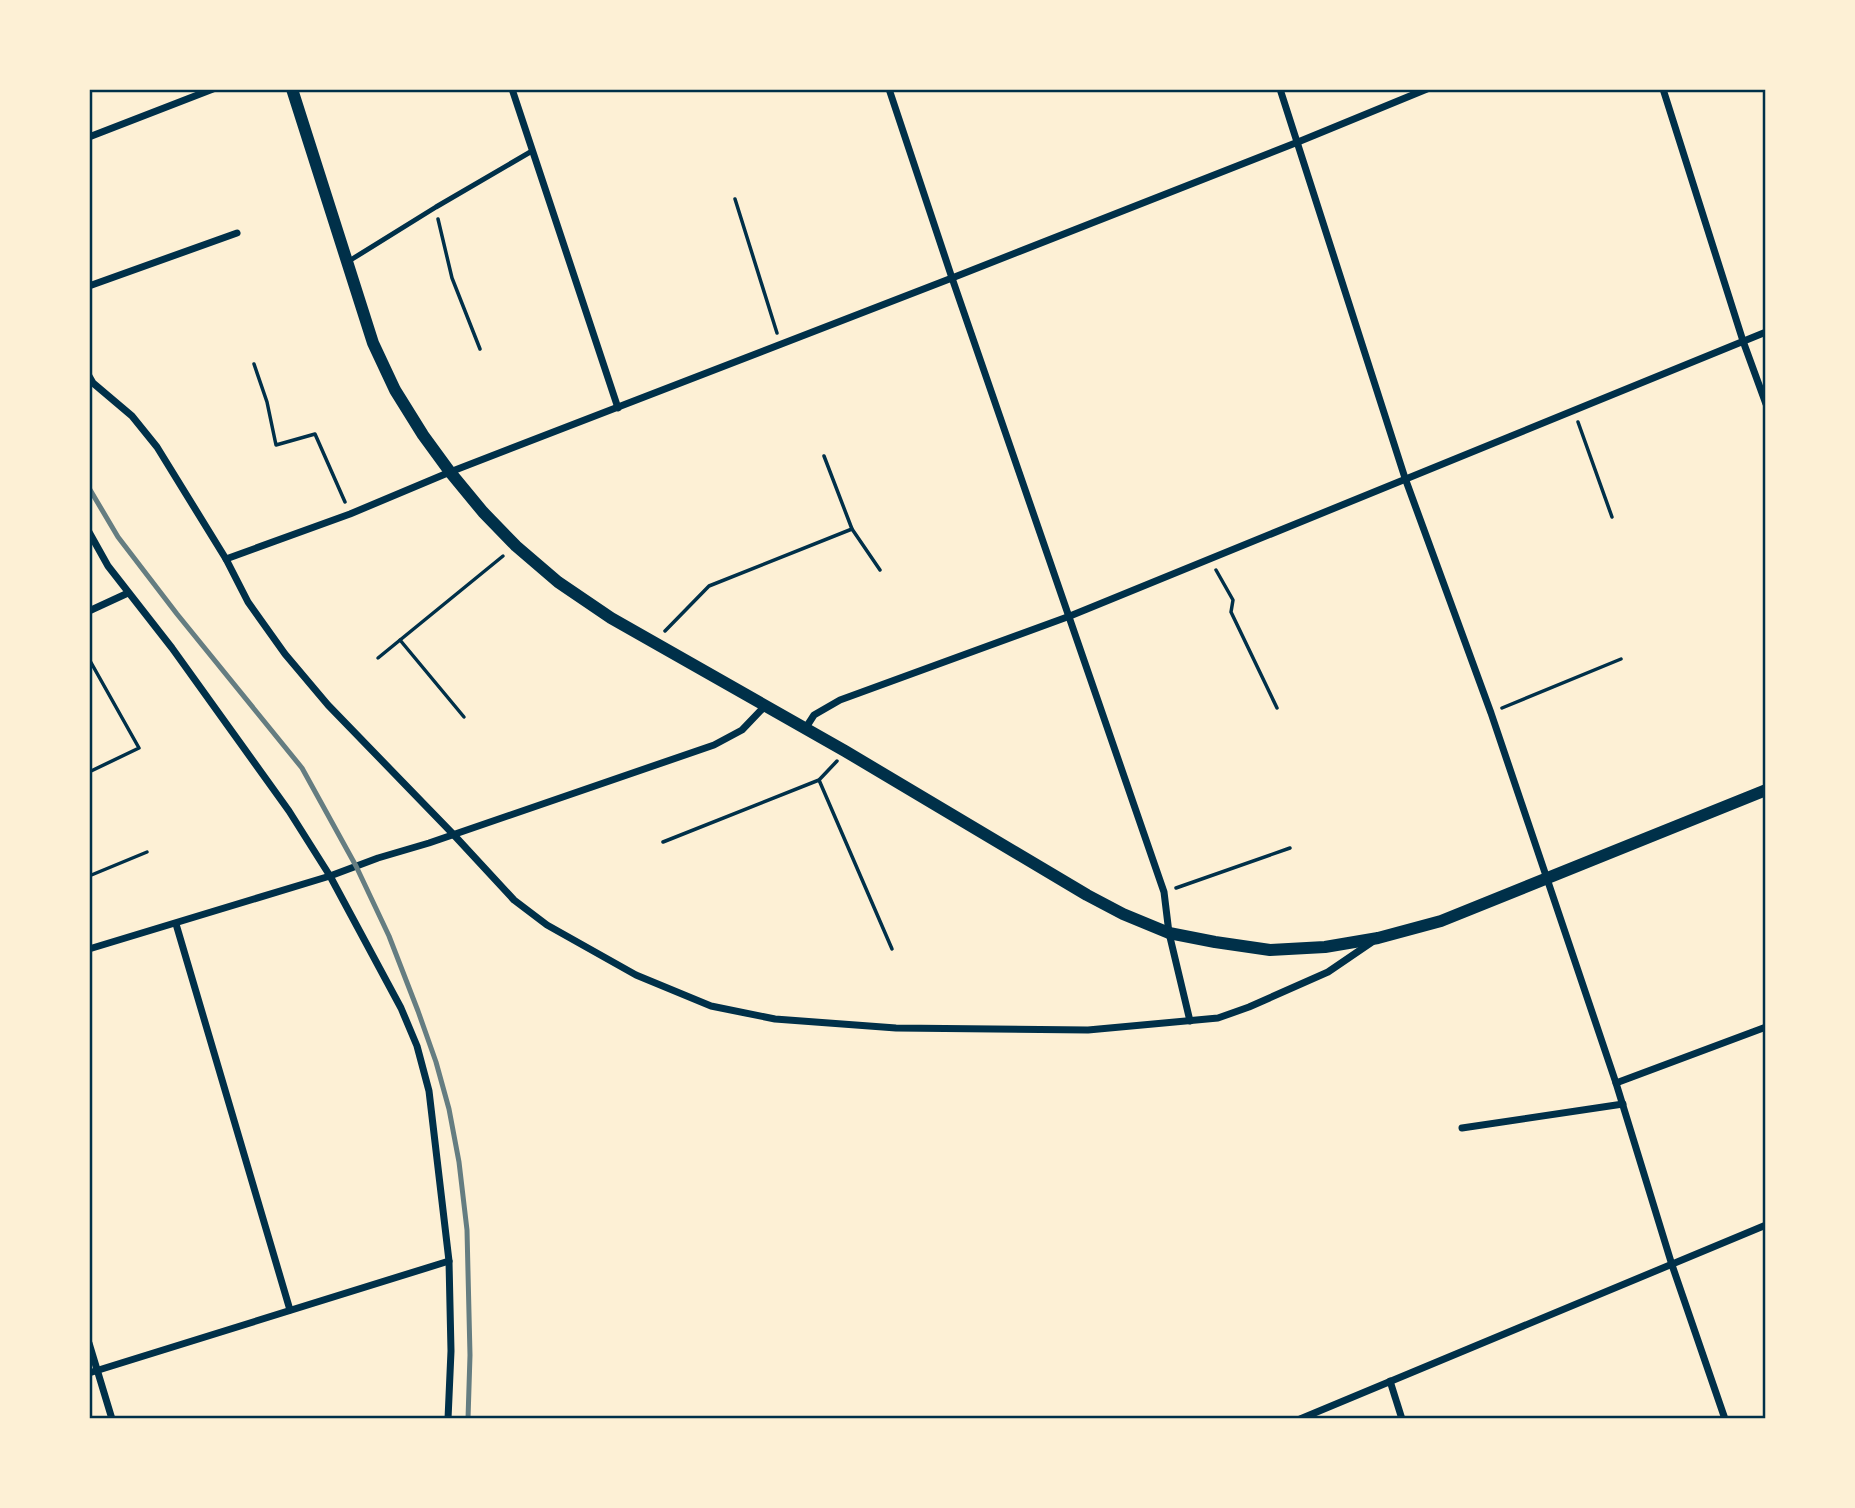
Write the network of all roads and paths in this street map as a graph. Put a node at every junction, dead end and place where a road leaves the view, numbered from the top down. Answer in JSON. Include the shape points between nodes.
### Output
{"nodes":[{"id":1,"x":213,"y":89,"type":"edge"},
{"id":2,"x":292,"y":89,"type":"edge"},
{"id":3,"x":512,"y":89,"type":"edge"},
{"id":4,"x":889,"y":89,"type":"edge"},
{"id":5,"x":1280,"y":89,"type":"edge"},
{"id":6,"x":1427,"y":89,"type":"edge"},
{"id":7,"x":1664,"y":89,"type":"edge"},
{"id":8,"x":89,"y":137,"type":"edge"},
{"id":9,"x":1298,"y":142,"type":"junction"},
{"id":10,"x":532,"y":151,"type":"junction"},
{"id":11,"x":735,"y":199,"type":"dead end"},
{"id":12,"x":436,"y":207,"type":"junction"},
{"id":13,"x":237,"y":233,"type":"dead end"},
{"id":14,"x":348,"y":262,"type":"junction"},
{"id":15,"x":952,"y":278,"type":"junction"},
{"id":16,"x":89,"y":286,"type":"edge"},
{"id":17,"x":1766,"y":332,"type":"edge"},
{"id":18,"x":1743,"y":341,"type":"junction"},
{"id":19,"x":781,"y":345,"type":"junction"},
{"id":20,"x":480,"y":349,"type":"dead end"},
{"id":21,"x":254,"y":364,"type":"dead end"},
{"id":22,"x":89,"y":376,"type":"edge"},
{"id":23,"x":1766,"y":404,"type":"edge"},
{"id":24,"x":618,"y":408,"type":"junction"},
{"id":25,"x":1573,"y":411,"type":"junction"},
{"id":26,"x":824,"y":456,"type":"dead end"},
{"id":27,"x":450,"y":472,"type":"junction"},
{"id":28,"x":1405,"y":478,"type":"junction"},
{"id":29,"x":350,"y":514,"type":"junction"},
{"id":30,"x":1612,"y":517,"type":"dead end"},
{"id":31,"x":852,"y":529,"type":"junction"},
{"id":32,"x":89,"y":533,"type":"edge"},
{"id":33,"x":516,"y":545,"type":"junction"},
{"id":34,"x":226,"y":559,"type":"junction"},
{"id":35,"x":1210,"y":559,"type":"junction"},
{"id":36,"x":880,"y":570,"type":"dead end"},
{"id":37,"x":128,"y":593,"type":"junction"},
{"id":38,"x":89,"y":611,"type":"edge"},
{"id":39,"x":1070,"y":616,"type":"junction"},
{"id":40,"x":400,"y":640,"type":"junction"},
{"id":41,"x":654,"y":642,"type":"junction"},
{"id":42,"x":378,"y":658,"type":"dead end"},
{"id":43,"x":89,"y":659,"type":"edge"},
{"id":44,"x":1621,"y":659,"type":"dead end"},
{"id":45,"x":765,"y":706,"type":"junction"},
{"id":46,"x":1277,"y":708,"type":"dead end"},
{"id":47,"x":1491,"y":713,"type":"junction"},
{"id":48,"x":464,"y":717,"type":"dead end"},
{"id":49,"x":805,"y":729,"type":"junction"},
{"id":50,"x":845,"y":751,"type":"junction"},
{"id":51,"x":89,"y":772,"type":"edge"},
{"id":52,"x":820,"y":780,"type":"junction"},
{"id":53,"x":1766,"y":790,"type":"edge"},
{"id":54,"x":453,"y":834,"type":"junction"},
{"id":55,"x":663,"y":842,"type":"dead end"},
{"id":56,"x":1290,"y":848,"type":"dead end"},
{"id":57,"x":147,"y":852,"type":"dead end"},
{"id":58,"x":89,"y":876,"type":"edge"},
{"id":59,"x":330,"y":876,"type":"junction"},
{"id":60,"x":1547,"y":879,"type":"junction"},
{"id":61,"x":1164,"y":892,"type":"junction"},
{"id":62,"x":176,"y":924,"type":"junction"},
{"id":63,"x":1169,"y":933,"type":"junction"},
{"id":64,"x":1378,"y":938,"type":"junction"},
{"id":65,"x":892,"y":949,"type":"dead end"},
{"id":66,"x":89,"y":950,"type":"edge"},
{"id":67,"x":1190,"y":1021,"type":"junction"},
{"id":68,"x":1766,"y":1027,"type":"edge"},
{"id":69,"x":1616,"y":1083,"type":"junction"},
{"id":70,"x":1623,"y":1104,"type":"junction"},
{"id":71,"x":1462,"y":1128,"type":"dead end"},
{"id":72,"x":1766,"y":1224,"type":"edge"},
{"id":73,"x":449,"y":1261,"type":"junction"},
{"id":74,"x":1672,"y":1265,"type":"junction"},
{"id":75,"x":290,"y":1310,"type":"junction"},
{"id":76,"x":89,"y":1343,"type":"edge"},
{"id":77,"x":93,"y":1371,"type":"edge"},
{"id":78,"x":1390,"y":1381,"type":"junction"},
{"id":79,"x":112,"y":1419,"type":"edge"},
{"id":80,"x":448,"y":1419,"type":"edge"},
{"id":81,"x":1300,"y":1419,"type":"edge"},
{"id":82,"x":1402,"y":1419,"type":"edge"},
{"id":83,"x":1725,"y":1419,"type":"edge"}],
"edges":[{"from":1,"to":8,"type":"street"},
{"from":2,"to":14,"type":"street"},
{"from":3,"to":10,"type":"street"},
{"from":4,"to":15,"type":"street"},
{"from":5,"to":9,"type":"street"},
{"from":6,"to":9,"type":"street"},
{"from":7,"to":18,"type":"street"},
{"from":9,"to":15,"type":"street"},
{"from":9,"to":28,"type":"street"},
{"from":10,"to":12,"type":"lane"},
{"from":10,"to":24,"type":"street"},
{"from":11,"to":19,"type":"path"},
{"from":12,"to":14,"type":"lane"},
{"from":12,"to":20,"type":"path","via":[[452,278]]},
{"from":13,"to":16,"type":"street"},
{"from":14,"to":27,"type":"street","via":[[373,343],[395,390]]},
{"from":15,"to":19,"type":"street"},
{"from":15,"to":39,"type":"street"},
{"from":17,"to":18,"type":"street"},
{"from":18,"to":23,"type":"street"},
{"from":18,"to":25,"type":"street"},
{"from":19,"to":24,"type":"street"},
{"from":21,"to":29,"type":"path","via":[[276,444],[315,434]]},
{"from":22,"to":34,"type":"street","via":[[157,447]]},
{"from":24,"to":27,"type":"street"},
{"from":25,"to":28,"type":"street"},
{"from":25,"to":30,"type":"path"},
{"from":26,"to":31,"type":"path"},
{"from":27,"to":29,"type":"street"},
{"from":27,"to":33,"type":"street"},
{"from":28,"to":35,"type":"street"},
{"from":28,"to":47,"type":"street"},
{"from":29,"to":34,"type":"street"},
{"from":31,"to":36,"type":"path"},
{"from":31,"to":41,"type":"path","via":[[709,586]]},
{"from":32,"to":37,"type":"street"},
{"from":33,"to":40,"type":"path"},
{"from":33,"to":41,"type":"street","via":[[558,582]]},
{"from":34,"to":54,"type":"street","via":[[248,602],[285,654]]},
{"from":35,"to":39,"type":"street"},
{"from":35,"to":46,"type":"path","via":[[1233,600],[1231,612]]},
{"from":37,"to":38,"type":"street"},
{"from":37,"to":59,"type":"street","via":[[289,811]]},
{"from":39,"to":49,"type":"street","via":[[840,700],[814,715]]},
{"from":39,"to":61,"type":"street"},
{"from":40,"to":42,"type":"path"},
{"from":40,"to":48,"type":"path"},
{"from":41,"to":45,"type":"street"},
{"from":43,"to":51,"type":"path","via":[[139,748]]},
{"from":44,"to":47,"type":"path"},
{"from":45,"to":49,"type":"street"},
{"from":45,"to":54,"type":"street","via":[[742,730],[714,745]]},
{"from":47,"to":60,"type":"street"},
{"from":49,"to":50,"type":"street"},
{"from":50,"to":52,"type":"path"},
{"from":50,"to":63,"type":"street","via":[[1087,895]]},
{"from":52,"to":55,"type":"path"},
{"from":52,"to":65,"type":"path"},
{"from":53,"to":60,"type":"street"},
{"from":54,"to":59,"type":"street"},
{"from":54,"to":67,"type":"street","via":[[514,900],[547,925],[636,975],[711,1006],[775,1019],[896,1028],[1088,1030]]},
{"from":56,"to":61,"type":"path"},
{"from":57,"to":58,"type":"path"},
{"from":59,"to":62,"type":"street"},
{"from":59,"to":73,"type":"street","via":[[417,1046],[429,1091]]},
{"from":60,"to":64,"type":"street","via":[[1441,921]]},
{"from":60,"to":69,"type":"street"},
{"from":61,"to":63,"type":"street"},
{"from":62,"to":66,"type":"street"},
{"from":62,"to":75,"type":"street"},
{"from":63,"to":64,"type":"street","via":[[1270,950]]},
{"from":63,"to":67,"type":"street"},
{"from":64,"to":67,"type":"street","via":[[1328,972],[1249,1007],[1218,1018]]},
{"from":68,"to":69,"type":"street"},
{"from":69,"to":70,"type":"street"},
{"from":70,"to":71,"type":"street"},
{"from":70,"to":74,"type":"street"},
{"from":72,"to":74,"type":"street"},
{"from":73,"to":75,"type":"street"},
{"from":73,"to":80,"type":"street"},
{"from":74,"to":78,"type":"street"},
{"from":74,"to":83,"type":"street"},
{"from":75,"to":77,"type":"street"},
{"from":76,"to":77,"type":"street"},
{"from":77,"to":79,"type":"street"},
{"from":78,"to":81,"type":"street"},
{"from":78,"to":82,"type":"street"}]}
